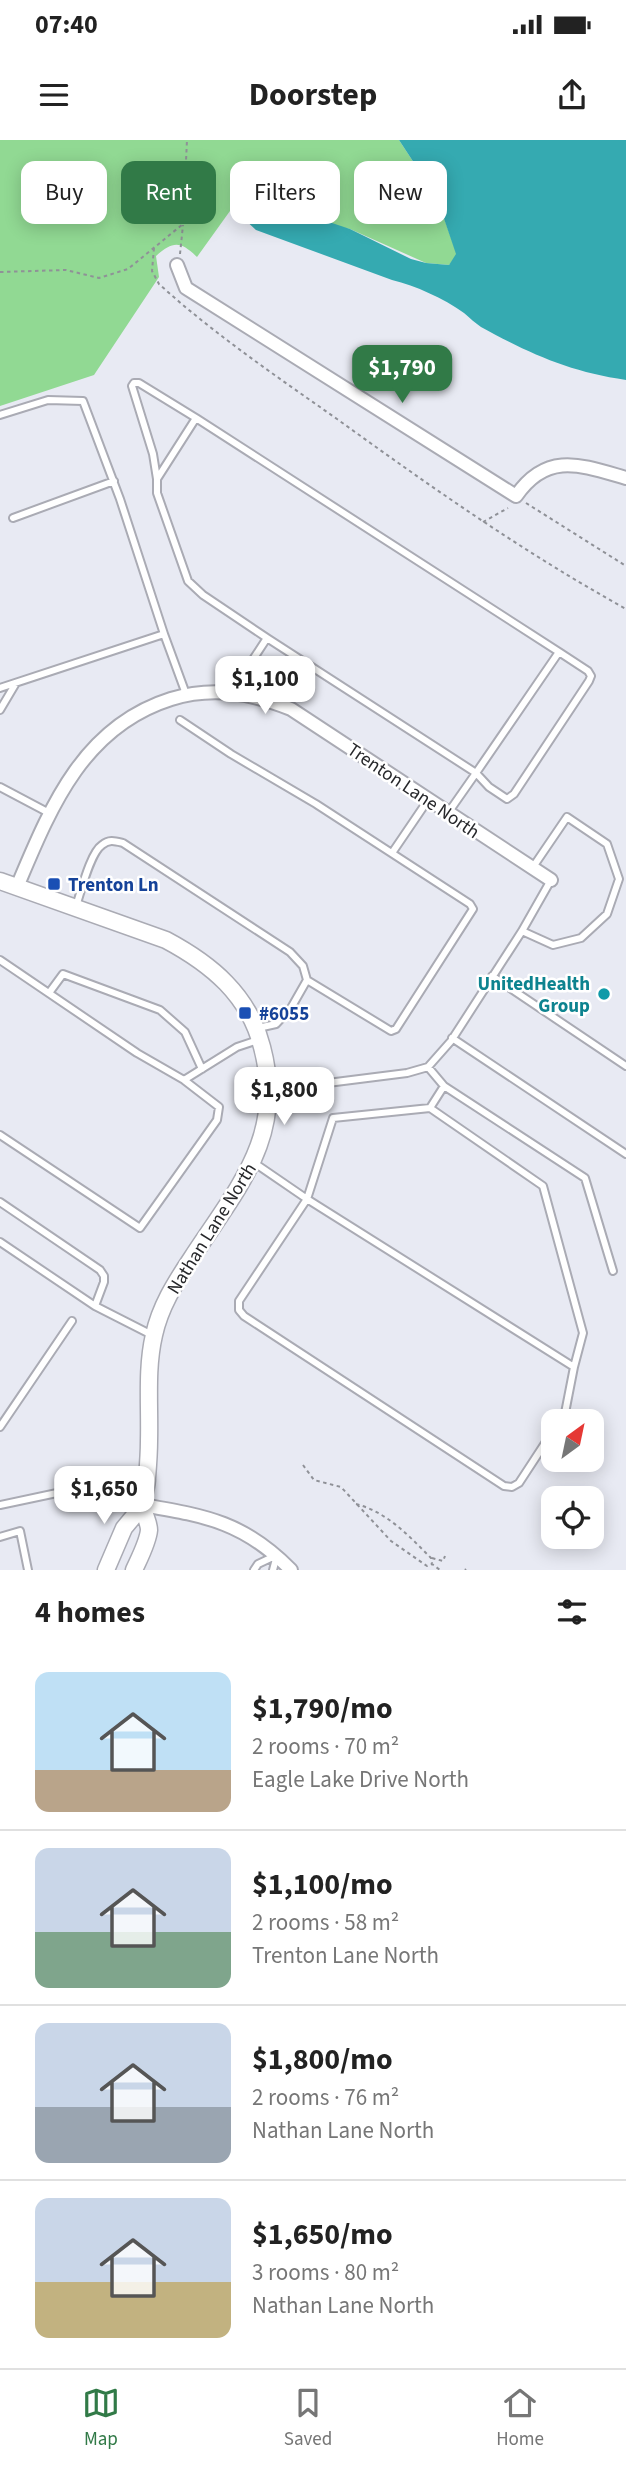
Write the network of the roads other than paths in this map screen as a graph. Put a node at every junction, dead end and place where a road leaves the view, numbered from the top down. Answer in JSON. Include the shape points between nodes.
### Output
{"nodes":[{"id":1,"x":177,"y":265,"type":"road end"},
{"id":2,"x":0,"y":415,"type":"edge"},
{"id":3,"x":196,"y":418,"type":"junction"},
{"id":4,"x":626,"y":478,"type":"edge"},
{"id":5,"x":157,"y":479,"type":"junction"},
{"id":6,"x":114,"y":481,"type":"junction"},
{"id":7,"x":13,"y":518,"type":"dead end"},
{"id":8,"x":164,"y":634,"type":"junction"},
{"id":9,"x":267,"y":638,"type":"junction"},
{"id":10,"x":559,"y":652,"type":"junction"},
{"id":11,"x":16,"y":683,"type":"junction"},
{"id":12,"x":0,"y":688,"type":"edge"},
{"id":13,"x":243,"y":693,"type":"junction"},
{"id":14,"x":187,"y":695,"type":"junction"},
{"id":15,"x":0,"y":710,"type":"edge"},
{"id":16,"x":180,"y":720,"type":"dead end"},
{"id":17,"x":476,"y":773,"type":"junction"},
{"id":18,"x":0,"y":787,"type":"edge"},
{"id":19,"x":428,"y":800,"type":"junction"},
{"id":20,"x":448,"y":813,"type":"junction"},
{"id":21,"x":51,"y":814,"type":"junction"},
{"id":22,"x":392,"y":853,"type":"junction"},
{"id":23,"x":532,"y":868,"type":"junction"},
{"id":24,"x":551,"y":880,"type":"joint"},
{"id":25,"x":0,"y":881,"type":"edge"},
{"id":26,"x":17,"y":887,"type":"junction"},
{"id":27,"x":75,"y":908,"type":"junction"},
{"id":28,"x":522,"y":931,"type":"junction"},
{"id":29,"x":0,"y":960,"type":"edge"},
{"id":30,"x":492,"y":976,"type":"junction"},
{"id":31,"x":307,"y":980,"type":"junction"},
{"id":32,"x":49,"y":993,"type":"junction"},
{"id":33,"x":258,"y":1034,"type":"junction"},
{"id":34,"x":452,"y":1038,"type":"junction"},
{"id":35,"x":626,"y":1066,"type":"edge"},
{"id":36,"x":428,"y":1067,"type":"junction"},
{"id":37,"x":202,"y":1069,"type":"junction"},
{"id":38,"x":184,"y":1080,"type":"junction"},
{"id":39,"x":269,"y":1084,"type":"junction"},
{"id":40,"x":444,"y":1086,"type":"junction"},
{"id":41,"x":430,"y":1108,"type":"junction"},
{"id":42,"x":0,"y":1135,"type":"edge"},
{"id":43,"x":626,"y":1153,"type":"edge"},
{"id":44,"x":253,"y":1162,"type":"junction"},
{"id":45,"x":307,"y":1199,"type":"junction"},
{"id":46,"x":0,"y":1202,"type":"edge"},
{"id":47,"x":0,"y":1242,"type":"edge"},
{"id":48,"x":613,"y":1271,"type":"dead end"},
{"id":49,"x":95,"y":1306,"type":"junction"},
{"id":50,"x":72,"y":1321,"type":"dead end"},
{"id":51,"x":153,"y":1336,"type":"junction"},
{"id":52,"x":574,"y":1367,"type":"junction"},
{"id":53,"x":566,"y":1409,"type":"edge"},
{"id":54,"x":0,"y":1426,"type":"edge"},
{"id":55,"x":541,"y":1449,"type":"edge"},
{"id":56,"x":0,"y":1504,"type":"edge"},
{"id":57,"x":143,"y":1505,"type":"junction"},
{"id":58,"x":0,"y":1536,"type":"edge"},
{"id":59,"x":277,"y":1555,"type":"junction"},
{"id":60,"x":28,"y":1570,"type":"edge"},
{"id":61,"x":106,"y":1570,"type":"edge"},
{"id":62,"x":134,"y":1570,"type":"edge"},
{"id":63,"x":254,"y":1570,"type":"edge"},
{"id":64,"x":273,"y":1570,"type":"edge"},
{"id":65,"x":291,"y":1570,"type":"edge"}],
"edges":[{"from":1,"to":4,"type":"street","via":[[186,288],[516,496],[531,477],[559,465],[580,464]]},
{"from":2,"to":6,"type":"lane","via":[[48,400],[83,401]]},
{"from":3,"to":5,"type":"lane"},
{"from":3,"to":5,"type":"lane","via":[[139,383],[132,386]]},
{"from":3,"to":10,"type":"lane"},
{"from":5,"to":9,"type":"lane","via":[[157,493],[188,581]]},
{"from":6,"to":7,"type":"lane"},
{"from":6,"to":8,"type":"lane"},
{"from":8,"to":11,"type":"lane"},
{"from":8,"to":14,"type":"lane"},
{"from":9,"to":13,"type":"lane","via":[[250,664]]},
{"from":9,"to":17,"type":"lane"},
{"from":10,"to":17,"type":"lane"},
{"from":10,"to":17,"type":"lane","via":[[591,676],[514,794],[507,799]]},
{"from":11,"to":12,"type":"lane"},
{"from":11,"to":15,"type":"lane"},
{"from":13,"to":14,"type":"street","name":"Trenton Lane North"},
{"from":13,"to":19,"type":"street","name":"Trenton Lane North","via":[[291,709]]},
{"from":14,"to":21,"type":"street","name":"Trenton Lane North","via":[[149,706],[103,736],[62,790]]},
{"from":16,"to":22,"type":"lane"},
{"from":17,"to":20,"type":"lane"},
{"from":18,"to":21,"type":"lane"},
{"from":19,"to":20,"type":"street","name":"Trenton Lane North"},
{"from":19,"to":22,"type":"lane"},
{"from":20,"to":23,"type":"street","name":"Trenton Lane North"},
{"from":21,"to":26,"type":"street","name":"Trenton Lane North"},
{"from":22,"to":31,"type":"lane","via":[[473,909],[396,1029],[391,1031]]},
{"from":23,"to":24,"type":"street","name":"Trenton Lane North"},
{"from":23,"to":28,"type":"lane","via":[[567,817],[607,844],[619,880],[607,914],[581,938],[553,945]]},
{"from":24,"to":28,"type":"lane"},
{"from":25,"to":26,"type":"street"},
{"from":26,"to":27,"type":"street","name":"Nathan Lane North"},
{"from":27,"to":31,"type":"lane","via":[[99,845],[123,843],[290,952]]},
{"from":27,"to":33,"type":"street","name":"Nathan Lane North","via":[[166,940],[191,954],[234,990]]},
{"from":28,"to":30,"type":"lane"},
{"from":29,"to":32,"type":"lane"},
{"from":30,"to":34,"type":"lane"},
{"from":30,"to":35,"type":"lane"},
{"from":31,"to":33,"type":"lane","via":[[291,1008]]},
{"from":32,"to":37,"type":"lane","via":[[63,974],[160,1010],[185,1032]]},
{"from":32,"to":38,"type":"lane"},
{"from":33,"to":37,"type":"lane"},
{"from":33,"to":39,"type":"street","name":"Nathan Lane North"},
{"from":34,"to":36,"type":"lane"},
{"from":34,"to":43,"type":"lane"},
{"from":36,"to":39,"type":"lane","via":[[288,1088]]},
{"from":36,"to":40,"type":"lane"},
{"from":37,"to":38,"type":"lane"},
{"from":38,"to":42,"type":"lane","via":[[219,1107],[217,1120],[141,1228]]},
{"from":39,"to":44,"type":"street","name":"Nathan Lane North","via":[[266,1125]]},
{"from":40,"to":41,"type":"lane"},
{"from":40,"to":48,"type":"lane","via":[[585,1178]]},
{"from":41,"to":45,"type":"lane","via":[[333,1118]]},
{"from":41,"to":52,"type":"lane","via":[[543,1186],[583,1333]]},
{"from":44,"to":45,"type":"lane"},
{"from":44,"to":51,"type":"street","name":"Nathan Lane North","via":[[166,1299]]},
{"from":45,"to":52,"type":"lane"},
{"from":45,"to":55,"type":"lane","via":[[239,1301],[244,1316],[503,1486],[519,1483]]},
{"from":46,"to":49,"type":"lane","via":[[100,1270],[104,1282]]},
{"from":47,"to":49,"type":"lane"},
{"from":49,"to":51,"type":"lane"},
{"from":50,"to":54,"type":"lane"},
{"from":51,"to":57,"type":"street","name":"Nathan Lane North"},
{"from":52,"to":53,"type":"lane"},
{"from":56,"to":57,"type":"lane","via":[[71,1490]]},
{"from":57,"to":59,"type":"street","via":[[229,1524]]},
{"from":57,"to":61,"type":"street","via":[[124,1528]]},
{"from":57,"to":62,"type":"street","name":"Nathan Lane North","via":[[149,1531]]},
{"from":58,"to":60,"type":"lane","via":[[20,1531]]},
{"from":59,"to":63,"type":"lane"},
{"from":59,"to":64,"type":"lane"},
{"from":59,"to":65,"type":"street"}]}
